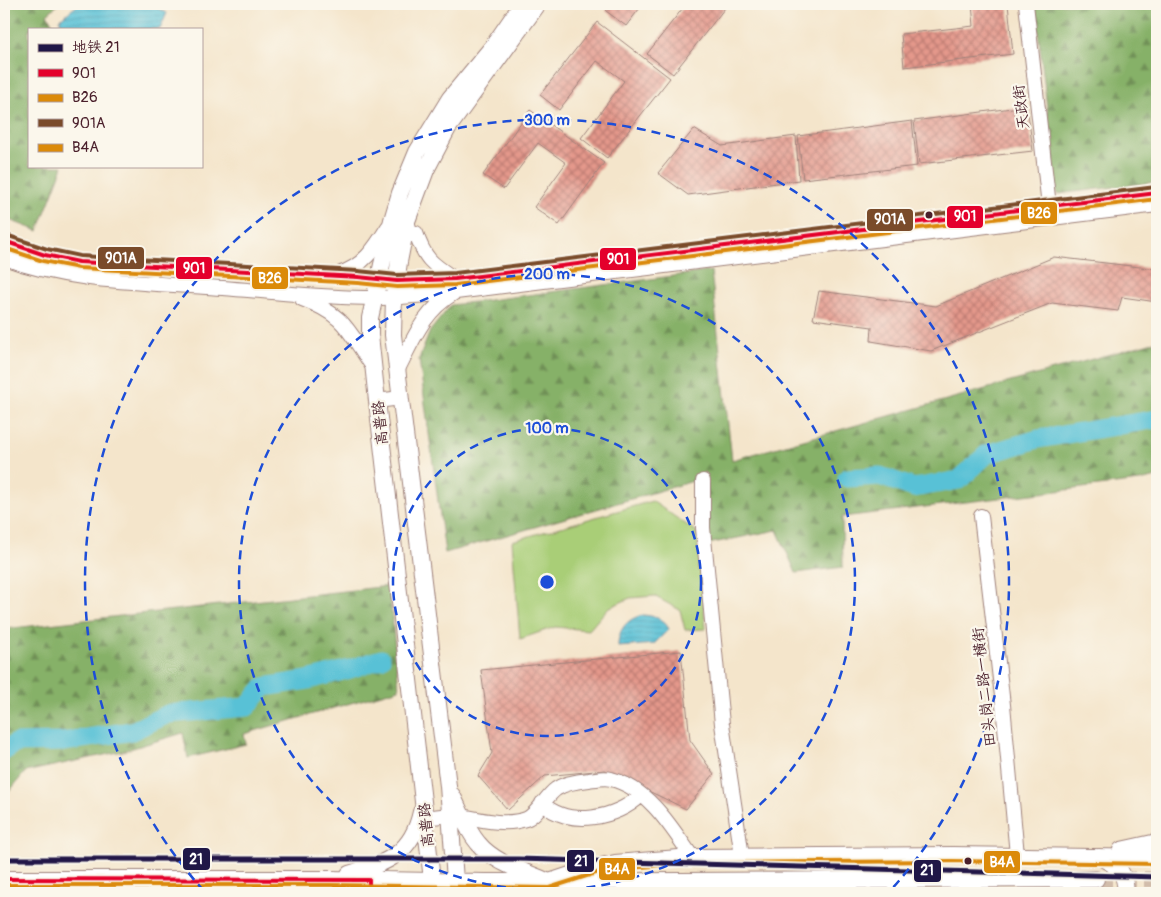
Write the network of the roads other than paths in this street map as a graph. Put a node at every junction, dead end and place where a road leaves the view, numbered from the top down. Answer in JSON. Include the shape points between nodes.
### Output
{"nodes":[{"id":1,"x":522,"y":4,"type":"edge"},
{"id":2,"x":538,"y":4,"type":"edge"},
{"id":3,"x":1026,"y":4,"type":"edge"},
{"id":4,"x":1157,"y":193,"type":"edge"},
{"id":5,"x":1157,"y":205,"type":"edge"},
{"id":6,"x":1049,"y":206,"type":"junction"},
{"id":7,"x":400,"y":220,"type":"junction"},
{"id":8,"x":4,"y":241,"type":"edge"},
{"id":9,"x":4,"y":258,"type":"edge"},
{"id":10,"x":334,"y":275,"type":"junction"},
{"id":11,"x":379,"y":278,"type":"junction"},
{"id":12,"x":397,"y":281,"type":"junction"},
{"id":13,"x":456,"y":285,"type":"junction"},
{"id":14,"x":290,"y":294,"type":"junction"},
{"id":15,"x":394,"y":297,"type":"junction"},
{"id":16,"x":373,"y":298,"type":"junction"},
{"id":17,"x":373,"y":366,"type":"junction"},
{"id":18,"x":398,"y":369,"type":"junction"},
{"id":19,"x":401,"y":398,"type":"junction"},
{"id":20,"x":377,"y":401,"type":"junction"},
{"id":21,"x":703,"y":481,"type":"dead end"},
{"id":22,"x":981,"y":516,"type":"dead end"},
{"id":23,"x":422,"y":794,"type":"junction"},
{"id":24,"x":641,"y":795,"type":"junction"},
{"id":25,"x":542,"y":803,"type":"junction"},
{"id":26,"x":456,"y":815,"type":"junction"},
{"id":27,"x":424,"y":818,"type":"junction"},
{"id":28,"x":1157,"y":842,"type":"edge"},
{"id":29,"x":1017,"y":855,"type":"junction"},
{"id":30,"x":742,"y":856,"type":"junction"},
{"id":31,"x":1097,"y":856,"type":"junction"},
{"id":32,"x":692,"y":857,"type":"junction"},
{"id":33,"x":1157,"y":858,"type":"edge"},
{"id":34,"x":4,"y":879,"type":"edge"},
{"id":35,"x":328,"y":879,"type":"junction"},
{"id":36,"x":1096,"y":879,"type":"tunnel mouth"},
{"id":37,"x":432,"y":880,"type":"junction"},
{"id":38,"x":455,"y":880,"type":"junction"},
{"id":39,"x":549,"y":882,"type":"junction"},
{"id":40,"x":369,"y":886,"type":"edge"},
{"id":41,"x":1126,"y":893,"type":"edge"}],
"edges":[{"from":1,"to":7,"type":"main road","name":"高普路","via":[[428,130],[408,170]]},
{"from":2,"to":7,"type":"main road","name":"高普路","via":[[448,128]]},
{"from":3,"to":6,"type":"street","name":"天政街"},
{"from":4,"to":6,"type":"street"},
{"from":5,"to":13,"type":"street"},
{"from":6,"to":13,"type":"street"},
{"from":7,"to":10,"type":"street","via":[[366,257],[346,272]]},
{"from":7,"to":11,"type":"main road","name":"高普路"},
{"from":7,"to":12,"type":"main road","name":"高普路"},
{"from":7,"to":13,"type":"street","via":[[411,235],[416,234],[428,260]]},
{"from":8,"to":10,"type":"street","via":[[79,262]]},
{"from":9,"to":14,"type":"street","via":[[41,270],[75,276]]},
{"from":10,"to":11,"type":"street"},
{"from":11,"to":12,"type":"street"},
{"from":11,"to":16,"type":"main road","name":"高普路"},
{"from":12,"to":13,"type":"street"},
{"from":12,"to":15,"type":"main road","name":"高普路"},
{"from":13,"to":15,"type":"street"},
{"from":13,"to":18,"type":"street","via":[[422,322]]},
{"from":14,"to":16,"type":"street"},
{"from":14,"to":17,"type":"street","via":[[321,306],[340,319]]},
{"from":15,"to":16,"type":"street"},
{"from":15,"to":18,"type":"main road","name":"高普路","via":[[393,335]]},
{"from":16,"to":17,"type":"main road","name":"高普路","via":[[370,318]]},
{"from":17,"to":20,"type":"main road","name":"高普路"},
{"from":18,"to":19,"type":"main road","name":"高普路"},
{"from":19,"to":20,"type":"street"},
{"from":19,"to":26,"type":"main road","name":"高普路","via":[[448,786]]},
{"from":20,"to":23,"type":"main road","name":"高普路"},
{"from":21,"to":30,"type":"street","via":[[703,528],[722,724]]},
{"from":22,"to":29,"type":"street","name":"田头岗二路一横街"},
{"from":23,"to":27,"type":"main road","name":"高普路"},
{"from":23,"to":35,"type":"main road","via":[[415,832],[404,849],[387,862]]},
{"from":24,"to":25,"type":"street","via":[[634,802],[594,818],[572,818],[549,810]]},
{"from":24,"to":25,"type":"street","via":[[610,778],[576,781],[556,788]]},
{"from":24,"to":32,"type":"street","via":[[672,828]]},
{"from":25,"to":26,"type":"street","via":[[528,818],[510,822]]},
{"from":26,"to":27,"type":"street"},
{"from":26,"to":38,"type":"main road","name":"高普路"},
{"from":26,"to":39,"type":"main road","via":[[487,853]]},
{"from":27,"to":37,"type":"main road","name":"高普路"},
{"from":28,"to":31,"type":"main road"},
{"from":29,"to":30,"type":"main road"},
{"from":29,"to":31,"type":"main road"},
{"from":30,"to":32,"type":"main road"},
{"from":31,"to":33,"type":"main road"},
{"from":31,"to":41,"type":"main road","via":[[1120,869],[1126,882]]},
{"from":32,"to":39,"type":"main road","via":[[594,866]]},
{"from":34,"to":35,"type":"main road"},
{"from":35,"to":40,"type":"main road"},
{"from":36,"to":39,"type":"main road"},
{"from":37,"to":38,"type":"main road"},
{"from":37,"to":40,"type":"main road"},
{"from":38,"to":39,"type":"main road"}]}
